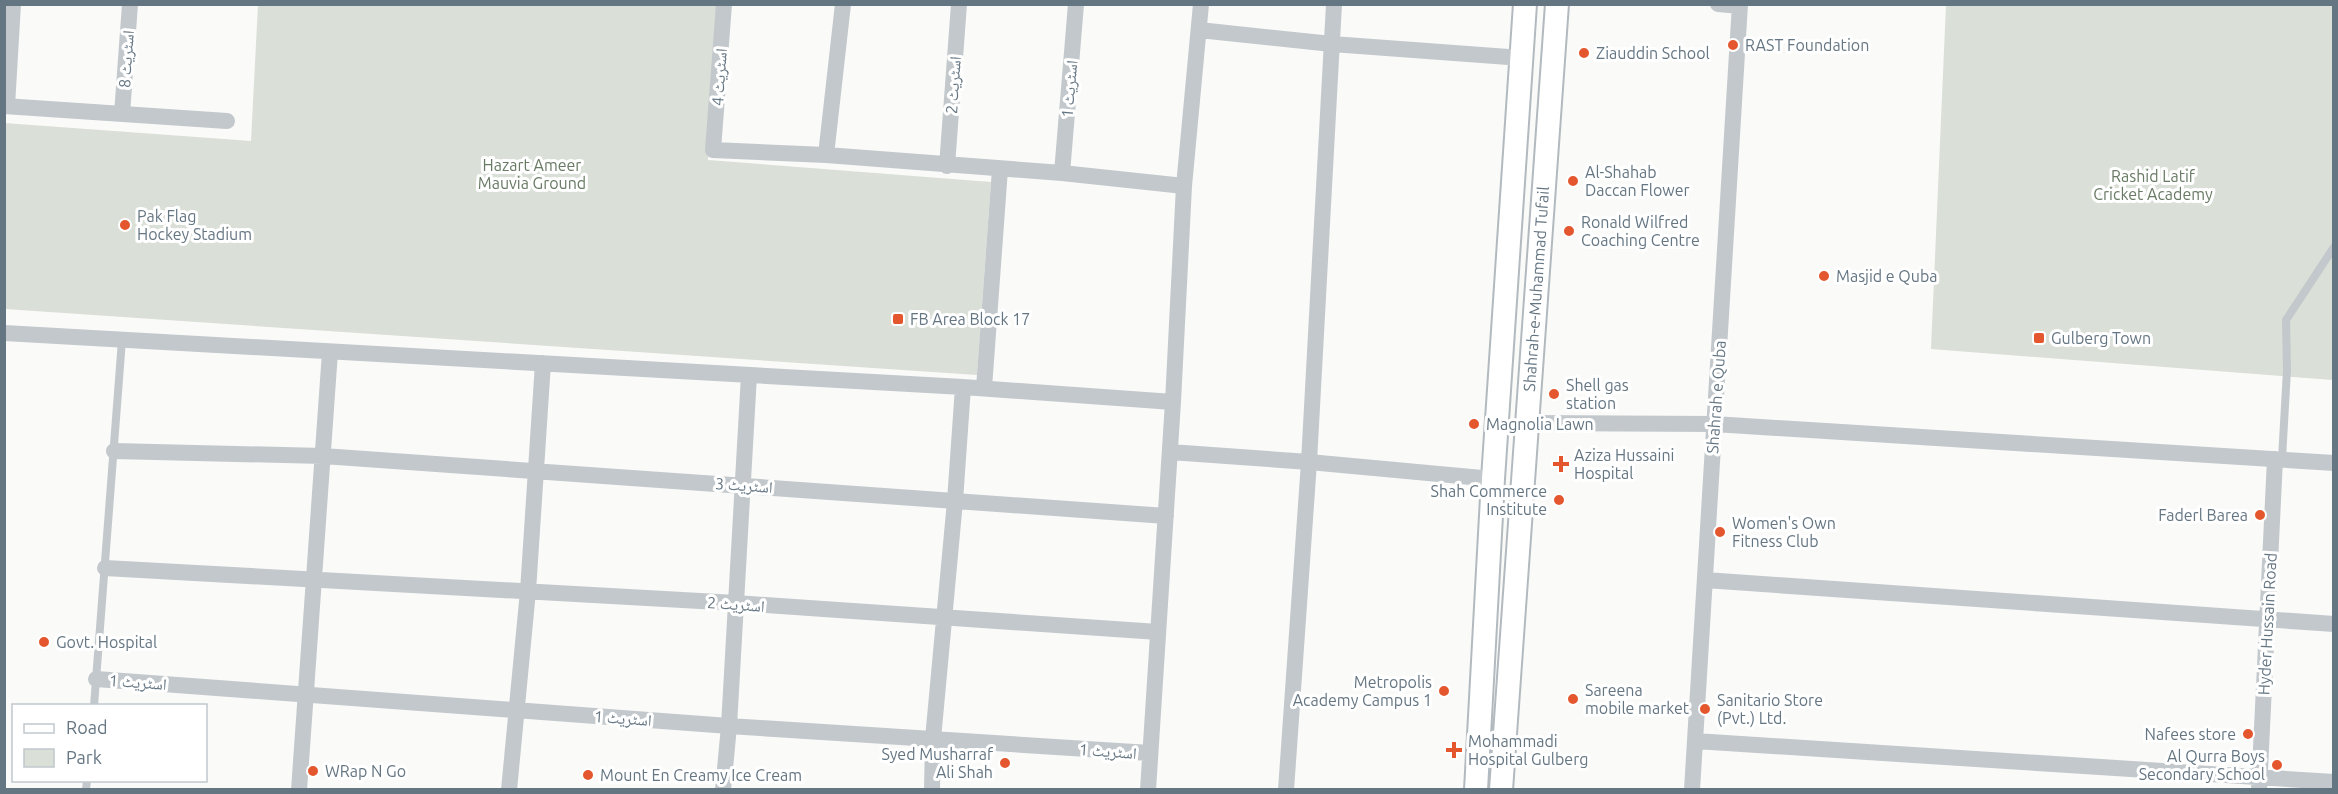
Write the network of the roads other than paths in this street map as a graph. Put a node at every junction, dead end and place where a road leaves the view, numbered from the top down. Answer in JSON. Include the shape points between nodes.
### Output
{"nodes":[{"id":1,"x":13,"y":4,"type":"edge"},
{"id":2,"x":130,"y":4,"type":"edge"},
{"id":3,"x":724,"y":4,"type":"edge"},
{"id":4,"x":843,"y":4,"type":"edge"},
{"id":5,"x":959,"y":4,"type":"edge"},
{"id":6,"x":1076,"y":4,"type":"edge"},
{"id":7,"x":1201,"y":4,"type":"edge"},
{"id":8,"x":1334,"y":4,"type":"edge"},
{"id":9,"x":1525,"y":4,"type":"edge"},
{"id":10,"x":1557,"y":4,"type":"edge"},
{"id":11,"x":1718,"y":4,"type":"edge"},
{"id":12,"x":1740,"y":5,"type":"edge"},
{"id":13,"x":1199,"y":30,"type":"junction"},
{"id":14,"x":1332,"y":44,"type":"junction"},
{"id":15,"x":1522,"y":58,"type":"junction"},
{"id":16,"x":6,"y":106,"type":"edge"},
{"id":17,"x":122,"y":114,"type":"junction"},
{"id":18,"x":227,"y":121,"type":"dead end"},
{"id":19,"x":826,"y":154,"type":"junction"},
{"id":20,"x":947,"y":166,"type":"junction"},
{"id":21,"x":1000,"y":169,"type":"junction"},
{"id":22,"x":1062,"y":173,"type":"junction"},
{"id":23,"x":1184,"y":186,"type":"junction"},
{"id":24,"x":2334,"y":247,"type":"edge"},
{"id":25,"x":4,"y":333,"type":"edge"},
{"id":26,"x":122,"y":340,"type":"junction"},
{"id":27,"x":330,"y":351,"type":"junction"},
{"id":28,"x":543,"y":363,"type":"junction"},
{"id":29,"x":749,"y":375,"type":"junction"},
{"id":30,"x":963,"y":387,"type":"junction"},
{"id":31,"x":984,"y":388,"type":"junction"},
{"id":32,"x":1173,"y":402,"type":"junction"},
{"id":33,"x":1526,"y":423,"type":"junction"},
{"id":34,"x":1714,"y":424,"type":"junction"},
{"id":35,"x":114,"y":451,"type":"junction"},
{"id":36,"x":1170,"y":452,"type":"junction"},
{"id":37,"x":323,"y":456,"type":"junction"},
{"id":38,"x":2278,"y":459,"type":"junction"},
{"id":39,"x":1309,"y":462,"type":"junction"},
{"id":40,"x":2334,"y":463,"type":"edge"},
{"id":41,"x":536,"y":471,"type":"junction"},
{"id":42,"x":1493,"y":479,"type":"junction"},
{"id":43,"x":742,"y":485,"type":"junction"},
{"id":44,"x":955,"y":501,"type":"junction"},
{"id":45,"x":1166,"y":516,"type":"junction"},
{"id":46,"x":105,"y":568,"type":"junction"},
{"id":47,"x":314,"y":579,"type":"junction"},
{"id":48,"x":1705,"y":580,"type":"junction"},
{"id":49,"x":528,"y":591,"type":"junction"},
{"id":50,"x":736,"y":603,"type":"junction"},
{"id":51,"x":944,"y":618,"type":"junction"},
{"id":52,"x":2267,"y":620,"type":"junction"},
{"id":53,"x":2334,"y":624,"type":"edge"},
{"id":54,"x":1158,"y":632,"type":"junction"},
{"id":55,"x":96,"y":679,"type":"junction"},
{"id":56,"x":305,"y":694,"type":"junction"},
{"id":57,"x":94,"y":704,"type":"edge"},
{"id":58,"x":518,"y":710,"type":"junction"},
{"id":59,"x":729,"y":726,"type":"junction"},
{"id":60,"x":933,"y":739,"type":"junction"},
{"id":61,"x":1695,"y":741,"type":"junction"},
{"id":62,"x":1150,"y":753,"type":"junction"},
{"id":63,"x":2334,"y":782,"type":"edge"},
{"id":64,"x":2259,"y":783,"type":"edge"},
{"id":65,"x":299,"y":789,"type":"edge"},
{"id":66,"x":510,"y":789,"type":"edge"},
{"id":67,"x":723,"y":789,"type":"edge"},
{"id":68,"x":932,"y":789,"type":"edge"},
{"id":69,"x":1148,"y":789,"type":"edge"},
{"id":70,"x":1286,"y":789,"type":"edge"},
{"id":71,"x":1476,"y":789,"type":"edge"},
{"id":72,"x":1501,"y":789,"type":"edge"},
{"id":73,"x":1692,"y":789,"type":"edge"}],
"edges":[{"from":1,"to":16,"type":"street"},
{"from":2,"to":17,"type":"street","name":"اسٹریٹ 8"},
{"from":3,"to":19,"type":"street","name":"اسٹریٹ 4","via":[[713,150]]},
{"from":4,"to":19,"type":"street"},
{"from":5,"to":20,"type":"street","name":"اسٹریٹ 2"},
{"from":6,"to":22,"type":"street","name":"اسٹریٹ 1"},
{"from":7,"to":13,"type":"street"},
{"from":8,"to":14,"type":"street"},
{"from":9,"to":15,"type":"main road","name":"Shahrah-e-Muhammad Tufail"},
{"from":10,"to":33,"type":"main road","name":"Shahrah-e-Muhammad Tufail"},
{"from":11,"to":12,"type":"street"},
{"from":12,"to":34,"type":"street","name":"Shahrah e Quba"},
{"from":13,"to":14,"type":"street"},
{"from":13,"to":23,"type":"street"},
{"from":14,"to":15,"type":"street"},
{"from":14,"to":39,"type":"street"},
{"from":15,"to":42,"type":"main road","name":"Shahrah-e-Muhammad Tufail"},
{"from":16,"to":17,"type":"street"},
{"from":17,"to":18,"type":"street"},
{"from":19,"to":20,"type":"street"},
{"from":20,"to":21,"type":"street"},
{"from":21,"to":22,"type":"street"},
{"from":21,"to":31,"type":"street"},
{"from":22,"to":23,"type":"street"},
{"from":23,"to":32,"type":"street"},
{"from":24,"to":38,"type":"lane","via":[[2286,320],[2287,369]]},
{"from":25,"to":26,"type":"street"},
{"from":26,"to":27,"type":"street"},
{"from":26,"to":35,"type":"lane"},
{"from":27,"to":28,"type":"street"},
{"from":27,"to":37,"type":"street"},
{"from":28,"to":29,"type":"street"},
{"from":28,"to":41,"type":"street"},
{"from":29,"to":30,"type":"street"},
{"from":29,"to":43,"type":"street"},
{"from":30,"to":31,"type":"street"},
{"from":30,"to":44,"type":"street"},
{"from":31,"to":32,"type":"street"},
{"from":32,"to":36,"type":"street"},
{"from":33,"to":34,"type":"street"},
{"from":33,"to":72,"type":"main road","name":"Shahrah-e-Muhammad Tufail"},
{"from":34,"to":38,"type":"street"},
{"from":34,"to":48,"type":"street","name":"Shahrah e Quba"},
{"from":35,"to":37,"type":"street","name":"اسٹریٹ 3"},
{"from":35,"to":46,"type":"lane"},
{"from":36,"to":39,"type":"street"},
{"from":36,"to":45,"type":"street"},
{"from":37,"to":41,"type":"street","name":"اسٹریٹ 3"},
{"from":37,"to":47,"type":"street"},
{"from":38,"to":40,"type":"street"},
{"from":38,"to":52,"type":"street","name":"Hyder Hussain Road"},
{"from":39,"to":42,"type":"street"},
{"from":39,"to":70,"type":"street"},
{"from":41,"to":43,"type":"street","name":"اسٹریٹ 3"},
{"from":41,"to":49,"type":"street"},
{"from":42,"to":71,"type":"main road","name":"Shahrah-e-Muhammad Tufail"},
{"from":43,"to":44,"type":"street","name":"اسٹریٹ 3"},
{"from":43,"to":50,"type":"street"},
{"from":44,"to":45,"type":"street","name":"اسٹریٹ 3"},
{"from":44,"to":51,"type":"street"},
{"from":45,"to":54,"type":"street"},
{"from":46,"to":47,"type":"street","name":"اسٹریٹ 2"},
{"from":46,"to":55,"type":"lane"},
{"from":47,"to":49,"type":"street","name":"اسٹریٹ 2"},
{"from":47,"to":56,"type":"street"},
{"from":48,"to":52,"type":"street"},
{"from":48,"to":61,"type":"street","name":"Shahrah e Quba"},
{"from":49,"to":50,"type":"street","name":"اسٹریٹ 2"},
{"from":49,"to":58,"type":"street"},
{"from":50,"to":51,"type":"street","name":"اسٹریٹ 2"},
{"from":50,"to":59,"type":"street"},
{"from":51,"to":54,"type":"street","name":"اسٹریٹ 2"},
{"from":51,"to":60,"type":"street"},
{"from":52,"to":53,"type":"street"},
{"from":52,"to":64,"type":"street","name":"Hyder Hussain Road"},
{"from":54,"to":62,"type":"street"},
{"from":55,"to":56,"type":"street","name":"اسٹریٹ 1"},
{"from":55,"to":57,"type":"lane"},
{"from":56,"to":58,"type":"street","name":"اسٹریٹ 1"},
{"from":56,"to":65,"type":"street"},
{"from":58,"to":59,"type":"street","name":"اسٹریٹ 1"},
{"from":58,"to":66,"type":"street"},
{"from":59,"to":60,"type":"street","name":"اسٹریٹ 1"},
{"from":59,"to":67,"type":"street"},
{"from":60,"to":62,"type":"street","name":"اسٹریٹ 1"},
{"from":60,"to":68,"type":"street"},
{"from":61,"to":64,"type":"street"},
{"from":61,"to":73,"type":"street","name":"Shahrah e Quba"},
{"from":62,"to":69,"type":"street"},
{"from":63,"to":64,"type":"street"}]}
